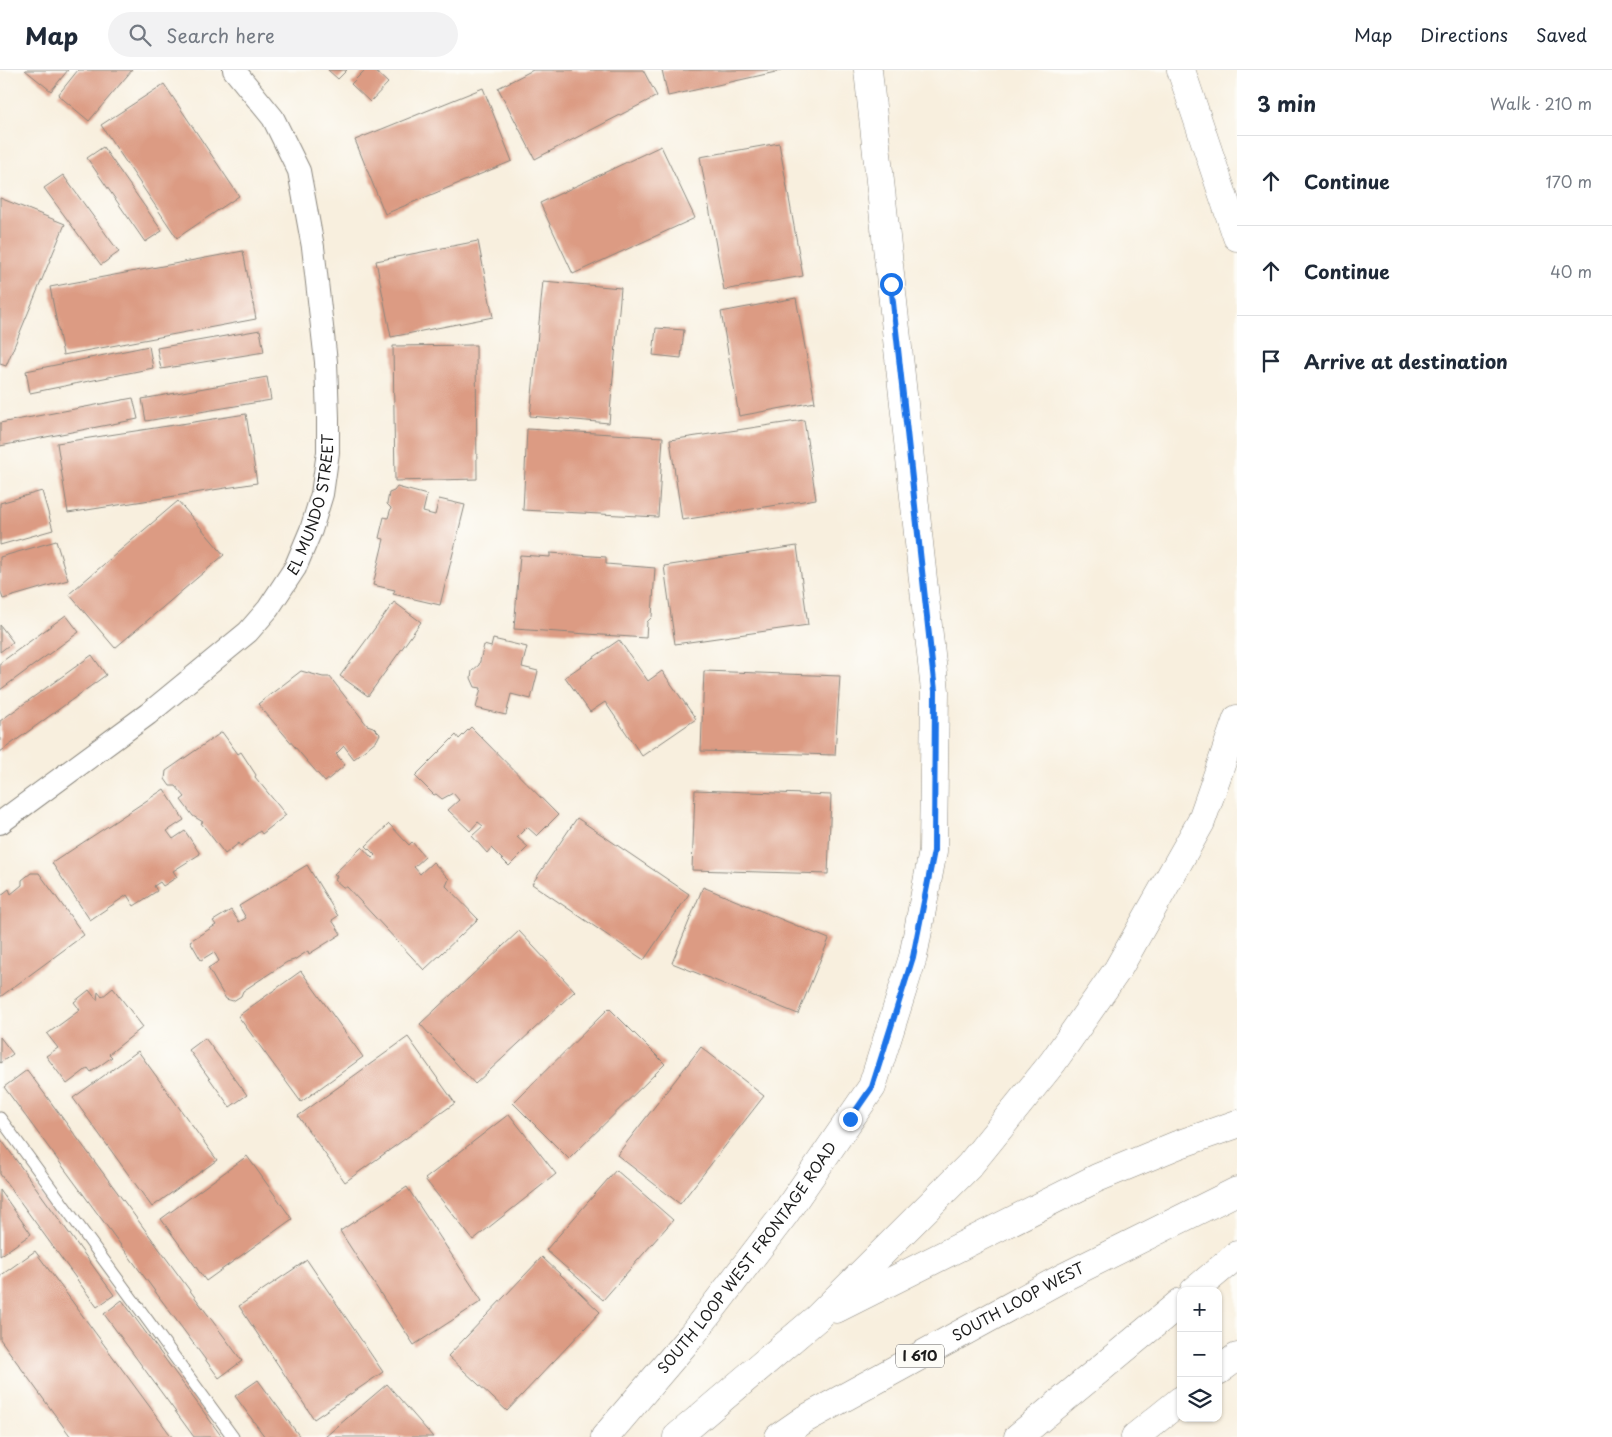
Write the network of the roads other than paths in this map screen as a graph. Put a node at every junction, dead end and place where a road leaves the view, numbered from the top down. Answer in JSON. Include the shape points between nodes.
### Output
{"nodes":[{"id":1,"x":234,"y":70,"type":"edge"},
{"id":2,"x":868,"y":70,"type":"edge"},
{"id":3,"x":1181,"y":70,"type":"edge"},
{"id":4,"x":1237,"y":237,"type":"edge"},
{"id":5,"x":1237,"y":720,"type":"edge"},
{"id":6,"x":0,"y":823,"type":"edge"},
{"id":7,"x":0,"y":1118,"type":"edge"},
{"id":8,"x":1237,"y":1124,"type":"edge"},
{"id":9,"x":1237,"y":1191,"type":"edge"},
{"id":10,"x":1237,"y":1255,"type":"edge"},
{"id":11,"x":1199,"y":1287,"type":"edge"},
{"id":12,"x":1177,"y":1305,"type":"edge"},
{"id":13,"x":817,"y":1318,"type":"junction"},
{"id":14,"x":1237,"y":1357,"type":"edge"},
{"id":15,"x":1222,"y":1368,"type":"edge"},
{"id":16,"x":1177,"y":1403,"type":"edge"},
{"id":17,"x":233,"y":1437,"type":"edge"},
{"id":18,"x":605,"y":1437,"type":"edge"},
{"id":19,"x":677,"y":1437,"type":"edge"},
{"id":20,"x":779,"y":1437,"type":"edge"},
{"id":21,"x":1018,"y":1437,"type":"edge"},
{"id":22,"x":1135,"y":1437,"type":"edge"}],
"edges":[{"from":1,"to":6,"type":"street","name":"EL MUNDO STREET","via":[[273,118],[299,171],[312,248],[326,362],[328,452],[322,494],[311,530],[295,568],[268,609],[248,632],[148,714]]},
{"from":2,"to":18,"type":"main road","name":"SOUTH LOOP WEST FRONTAGE ROAD","via":[[935,691],[934,851],[913,957],[872,1087],[784,1215],[692,1335]]},
{"from":3,"to":4,"type":"main road"},
{"from":5,"to":13,"type":"main road","via":[[1201,822],[1118,969],[1053,1062],[969,1166]]},
{"from":7,"to":17,"type":"lane"},
{"from":8,"to":13,"type":"main road","via":[[1097,1178]]},
{"from":9,"to":20,"type":"main road","name":"SOUTH LOOP WEST","number":"I 610","via":[[1062,1278]]},
{"from":10,"to":11,"type":"main road"},
{"from":12,"to":21,"type":"main road"},
{"from":13,"to":19,"type":"main road"},
{"from":14,"to":15,"type":"main road"},
{"from":16,"to":22,"type":"main road"}]}
